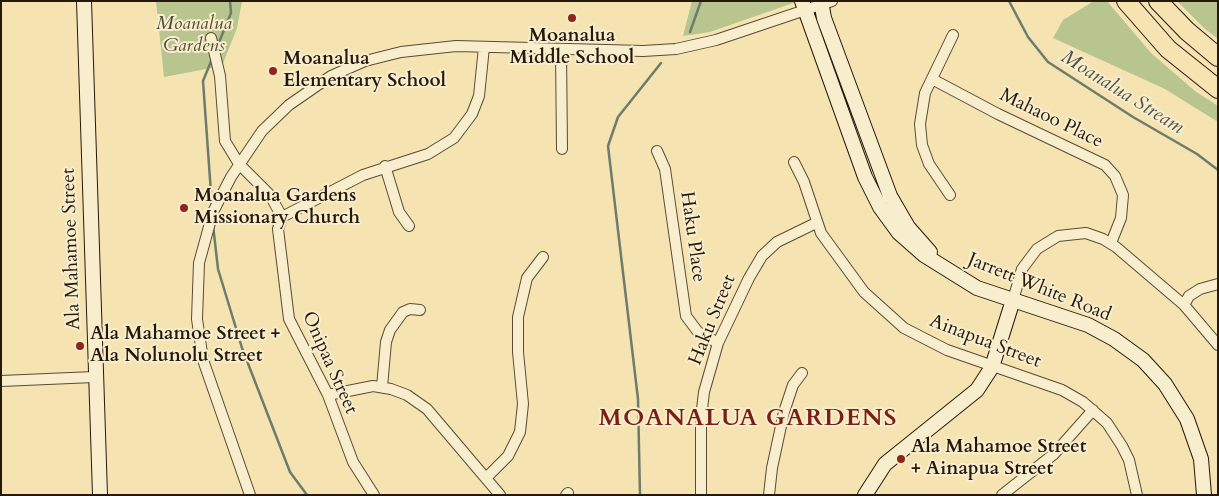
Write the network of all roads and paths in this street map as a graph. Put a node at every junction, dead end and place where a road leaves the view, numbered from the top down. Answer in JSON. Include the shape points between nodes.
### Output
{"nodes":[{"id":1,"x":84,"y":1,"type":"edge"},
{"id":2,"x":1124,"y":1,"type":"edge"},
{"id":3,"x":1158,"y":1,"type":"edge"},
{"id":4,"x":825,"y":2,"type":"edge"},
{"id":5,"x":803,"y":6,"type":"edge"},
{"id":6,"x":953,"y":35,"type":"dead end"},
{"id":7,"x":211,"y":38,"type":"dead end"},
{"id":8,"x":484,"y":47,"type":"junction"},
{"id":9,"x":562,"y":49,"type":"junction"},
{"id":10,"x":1218,"y":57,"type":"edge"},
{"id":11,"x":932,"y":79,"type":"junction"},
{"id":12,"x":1218,"y":90,"type":"edge"},
{"id":13,"x":562,"y":149,"type":"dead end"},
{"id":14,"x":657,"y":151,"type":"dead end"},
{"id":15,"x":794,"y":162,"type":"dead end"},
{"id":16,"x":239,"y":164,"type":"junction"},
{"id":17,"x":385,"y":166,"type":"junction"},
{"id":18,"x":950,"y":195,"type":"dead end"},
{"id":19,"x":282,"y":217,"type":"junction"},
{"id":20,"x":816,"y":223,"type":"junction"},
{"id":21,"x":409,"y":226,"type":"dead end"},
{"id":22,"x":1111,"y":243,"type":"junction"},
{"id":23,"x":543,"y":257,"type":"dead end"},
{"id":24,"x":944,"y":267,"type":"junction"},
{"id":25,"x":1218,"y":284,"type":"edge"},
{"id":26,"x":1012,"y":300,"type":"junction"},
{"id":27,"x":1184,"y":304,"type":"junction"},
{"id":28,"x":420,"y":310,"type":"dead end"},
{"id":29,"x":718,"y":344,"type":"junction"},
{"id":30,"x":1218,"y":345,"type":"edge"},
{"id":31,"x":992,"y":367,"type":"junction"},
{"id":32,"x":802,"y":373,"type":"dead end"},
{"id":33,"x":94,"y":377,"type":"junction"},
{"id":34,"x":1,"y":381,"type":"edge"},
{"id":35,"x":382,"y":387,"type":"junction"},
{"id":36,"x":328,"y":395,"type":"junction"},
{"id":37,"x":1093,"y":410,"type":"junction"},
{"id":38,"x":486,"y":478,"type":"junction"},
{"id":39,"x":100,"y":495,"type":"edge"},
{"id":40,"x":250,"y":495,"type":"edge"},
{"id":41,"x":374,"y":495,"type":"edge"},
{"id":42,"x":500,"y":495,"type":"edge"},
{"id":43,"x":702,"y":495,"type":"edge"},
{"id":44,"x":769,"y":495,"type":"edge"},
{"id":45,"x":865,"y":495,"type":"edge"},
{"id":46,"x":1002,"y":495,"type":"edge"},
{"id":47,"x":1138,"y":495,"type":"edge"},
{"id":48,"x":1204,"y":495,"type":"edge"}],
"edges":[{"from":1,"to":33,"type":"street","name":"Ala Mahamoe Street"},
{"from":2,"to":12,"type":"highway","via":[[1179,59]]},
{"from":3,"to":10,"type":"highway"},
{"from":4,"to":5,"type":"street"},
{"from":4,"to":24,"type":"street","name":"Jarrett White Road","via":[[824,18],[890,196],[908,226]]},
{"from":5,"to":9,"type":"street","via":[[690,47]]},
{"from":5,"to":24,"type":"street","name":"Jarrett White Road","via":[[875,199],[907,242]]},
{"from":6,"to":11,"type":"street"},
{"from":7,"to":16,"type":"street","via":[[218,69],[225,142]]},
{"from":8,"to":9,"type":"street"},
{"from":8,"to":16,"type":"street","via":[[438,47],[401,52],[331,76],[302,94],[275,118]]},
{"from":8,"to":17,"type":"street","via":[[479,96],[461,131],[428,154]]},
{"from":9,"to":13,"type":"street"},
{"from":11,"to":18,"type":"street","via":[[922,103],[920,134],[929,164]]},
{"from":11,"to":22,"type":"street","name":"Mahaoo Place","via":[[1099,161],[1110,170],[1121,188],[1123,203]]},
{"from":14,"to":29,"type":"street","name":"Haku Place","via":[[665,169],[686,316],[698,332]]},
{"from":15,"to":20,"type":"street","name":"Ainapua Street","via":[[804,182]]},
{"from":16,"to":19,"type":"street","via":[[265,188]]},
{"from":16,"to":40,"type":"street","via":[[213,212],[202,245],[197,319],[209,383]]},
{"from":17,"to":19,"type":"street"},
{"from":17,"to":21,"type":"street","via":[[399,212]]},
{"from":19,"to":36,"type":"street","name":"Onipaa Street","via":[[278,229],[289,319]]},
{"from":20,"to":29,"type":"street","name":"Haku Street","via":[[777,242],[762,256]]},
{"from":20,"to":31,"type":"street","name":"Ainapua Street","via":[[864,292],[904,328],[947,350]]},
{"from":22,"to":26,"type":"street","via":[[1076,233],[1058,236],[1043,244],[1022,268]]},
{"from":22,"to":27,"type":"street"},
{"from":23,"to":38,"type":"street","via":[[526,278],[518,317],[517,346],[524,404],[520,432],[508,456]]},
{"from":24,"to":26,"type":"street","name":"Jarrett White Road","via":[[978,288]]},
{"from":25,"to":27,"type":"street","via":[[1200,289]]},
{"from":26,"to":31,"type":"street"},
{"from":26,"to":48,"type":"street","name":"Jarrett White Road","via":[[1088,325],[1128,348],[1156,373],[1174,396],[1193,433],[1201,459]]},
{"from":27,"to":30,"type":"street"},
{"from":28,"to":35,"type":"street","via":[[404,312],[390,330]]},
{"from":29,"to":43,"type":"street","name":"Haku Street","via":[[700,418]]},
{"from":31,"to":37,"type":"street","name":"Ainapua Street","via":[[1062,390]]},
{"from":31,"to":45,"type":"street","via":[[973,396],[895,456],[877,474]]},
{"from":32,"to":44,"type":"street","via":[[793,385],[784,412]]},
{"from":33,"to":34,"type":"street"},
{"from":33,"to":39,"type":"street","name":"Ala Mahamoe Street"},
{"from":35,"to":36,"type":"street","via":[[364,387]]},
{"from":35,"to":38,"type":"street","via":[[399,391],[421,404]]},
{"from":36,"to":41,"type":"street","name":"Onipaa Street","via":[[349,455]]},
{"from":37,"to":46,"type":"street","via":[[1054,454]]},
{"from":37,"to":47,"type":"street","name":"Ainapua Street","via":[[1122,446]]},
{"from":38,"to":42,"type":"street"}]}
